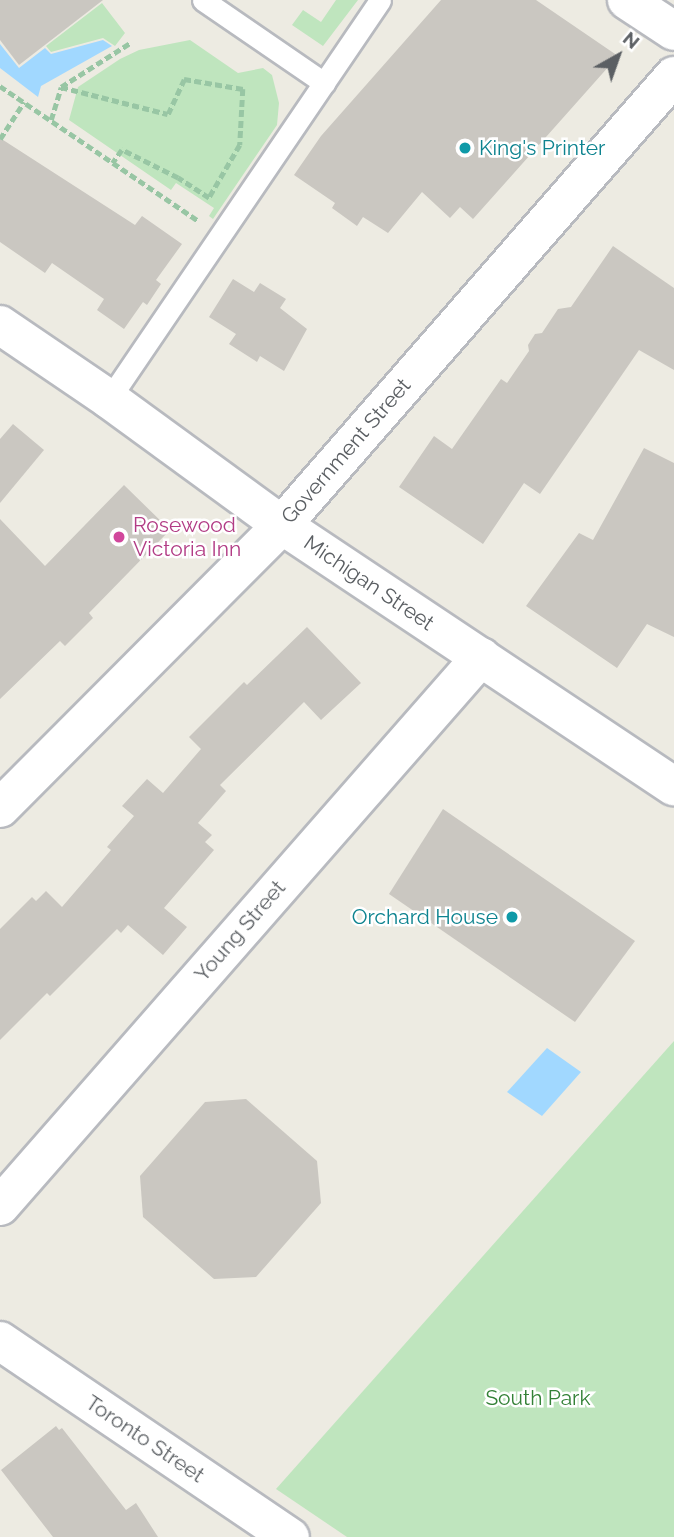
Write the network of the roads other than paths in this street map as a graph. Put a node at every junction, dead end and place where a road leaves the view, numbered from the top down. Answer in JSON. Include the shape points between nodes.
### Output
{"nodes":[{"id":1,"x":203,"y":0,"type":"edge"},
{"id":2,"x":380,"y":0,"type":"edge"},
{"id":3,"x":627,"y":0,"type":"edge"},
{"id":4,"x":674,"y":31,"type":"edge"},
{"id":5,"x":674,"y":76,"type":"edge"},
{"id":6,"x":324,"y":83,"type":"junction"},
{"id":7,"x":0,"y":325,"type":"edge"},
{"id":8,"x":109,"y":399,"type":"junction"},
{"id":9,"x":282,"y":525,"type":"junction"},
{"id":10,"x":481,"y":657,"type":"junction"},
{"id":11,"x":674,"y":786,"type":"edge"},
{"id":12,"x":0,"y":808,"type":"edge"},
{"id":13,"x":0,"y":1206,"type":"edge"},
{"id":14,"x":0,"y":1341,"type":"edge"},
{"id":15,"x":286,"y":1536,"type":"edge"}],
"edges":[{"from":1,"to":6,"type":"lane"},
{"from":2,"to":6,"type":"lane"},
{"from":3,"to":4,"type":"street"},
{"from":5,"to":9,"type":"street","name":"Government Street"},
{"from":6,"to":8,"type":"lane"},
{"from":7,"to":8,"type":"street","name":"Michigan Street"},
{"from":8,"to":9,"type":"street","name":"Michigan Street"},
{"from":9,"to":10,"type":"street","name":"Michigan Street"},
{"from":9,"to":12,"type":"street","name":"Government Street"},
{"from":10,"to":11,"type":"street","name":"Michigan Street"},
{"from":10,"to":13,"type":"street","name":"Young Street"},
{"from":14,"to":15,"type":"street","name":"Toronto Street"}]}
